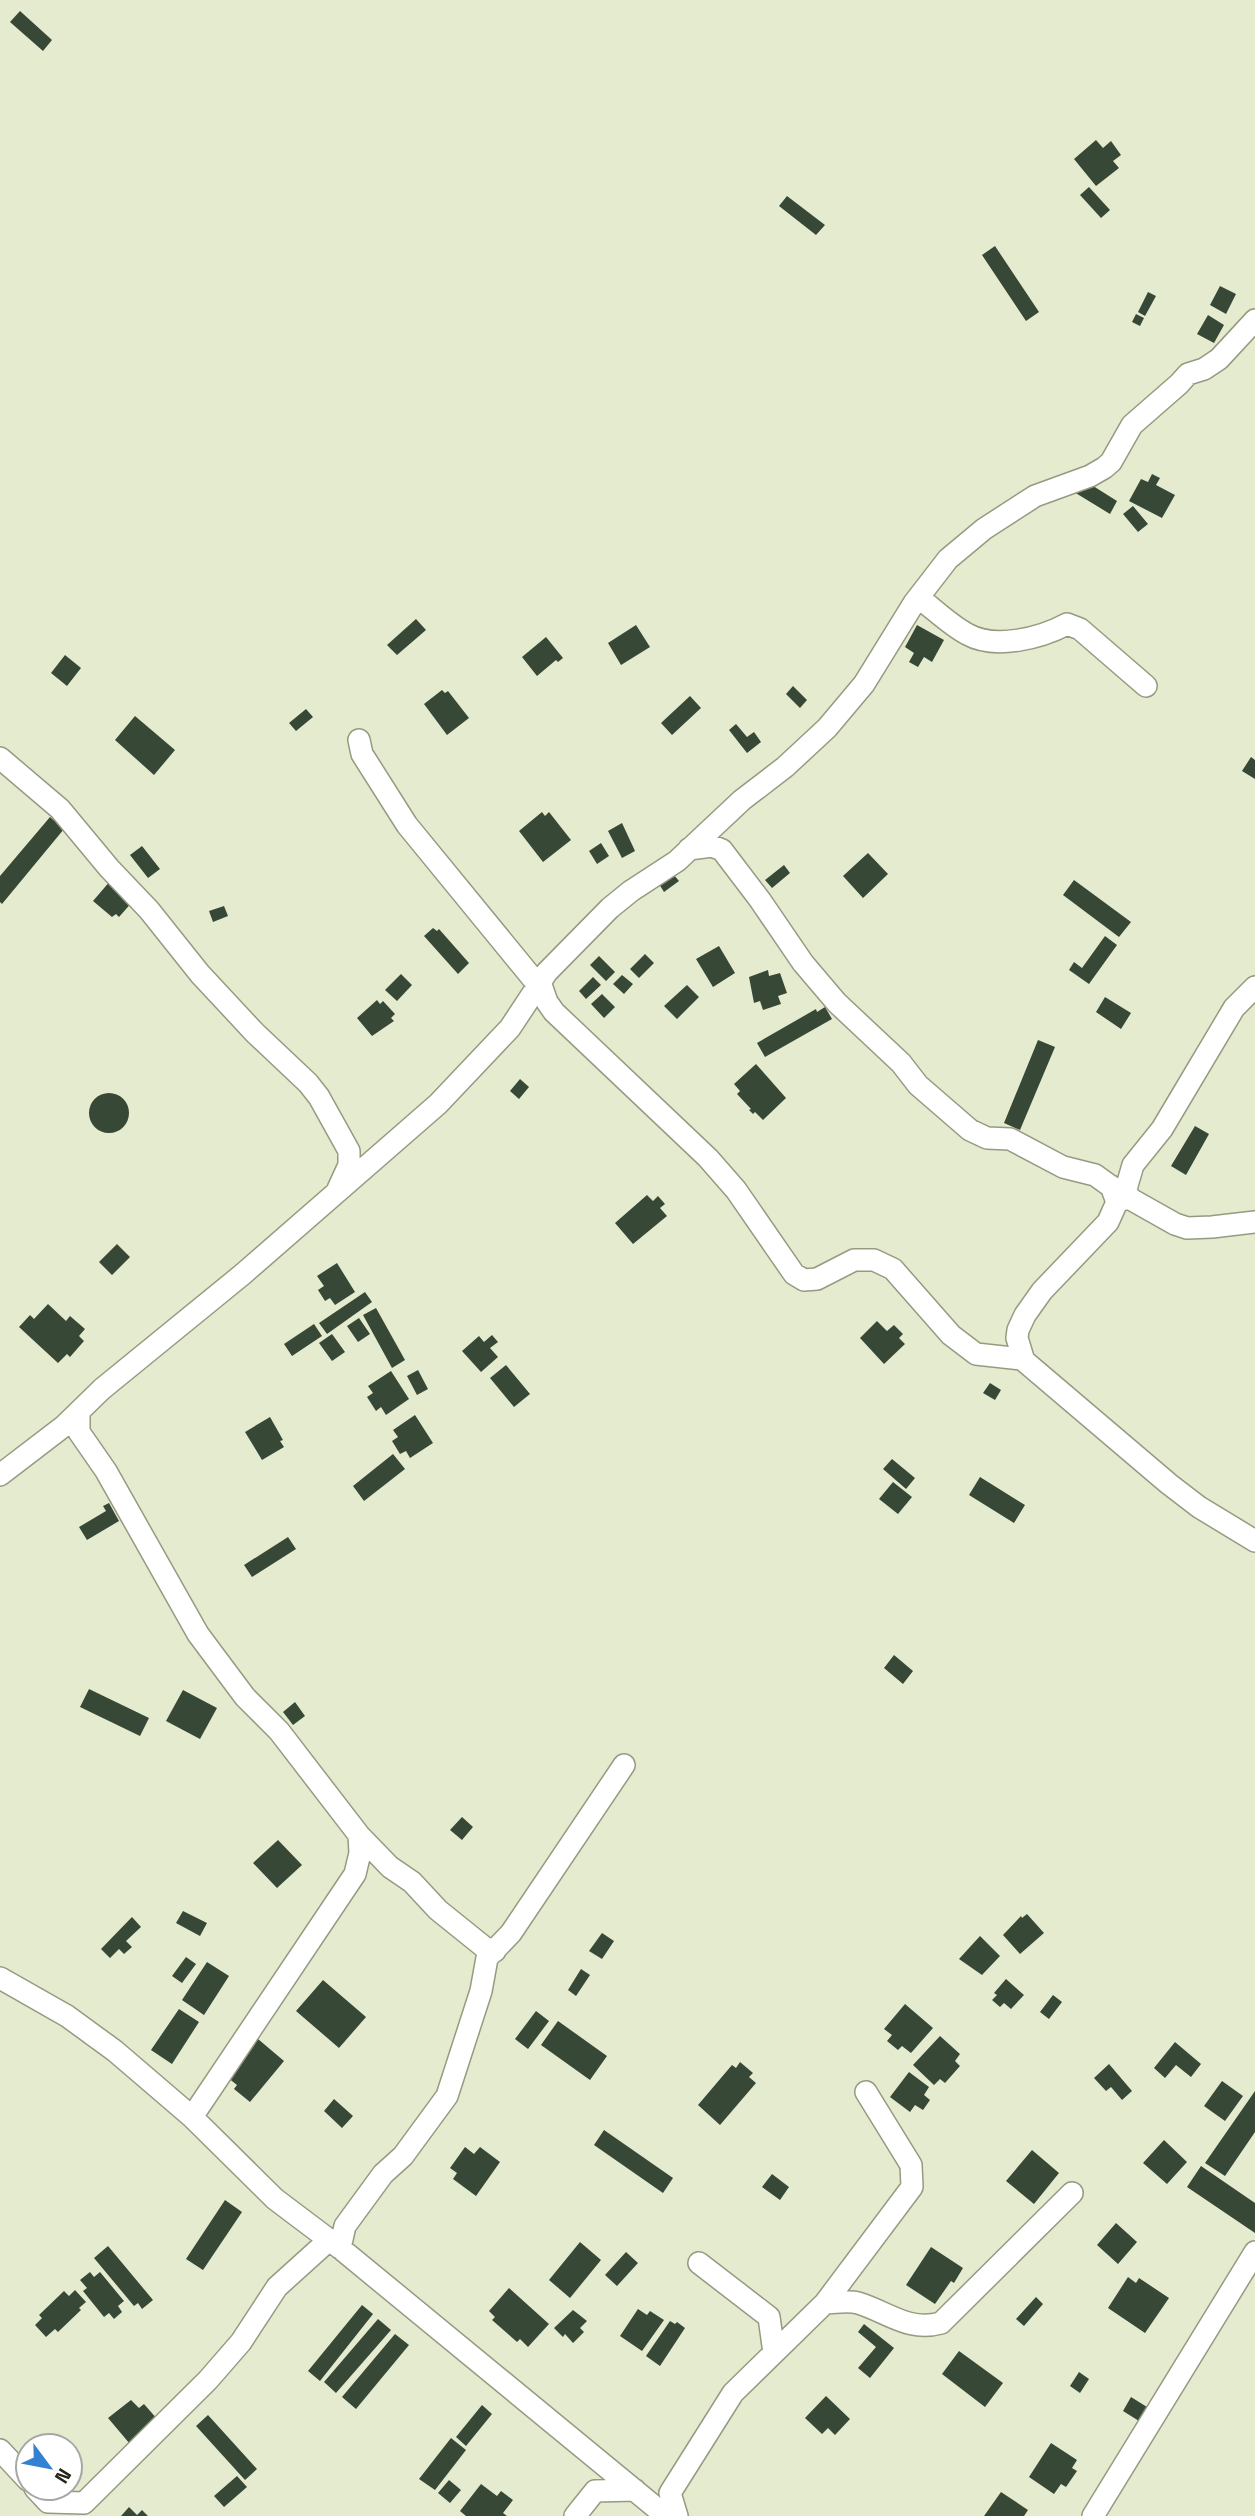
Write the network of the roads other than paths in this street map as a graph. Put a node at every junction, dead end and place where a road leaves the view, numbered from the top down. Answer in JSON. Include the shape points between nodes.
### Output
{"nodes":[{"id":1,"x":1255,"y":320,"type":"edge"},
{"id":2,"x":919,"y":598,"type":"junction"},
{"id":3,"x":1146,"y":687,"type":"dead end"},
{"id":4,"x":359,"y":740,"type":"dead end"},
{"id":5,"x":0,"y":758,"type":"edge"},
{"id":6,"x":715,"y":825,"type":"junction"},
{"id":7,"x":689,"y":849,"type":"junction"},
{"id":8,"x":722,"y":850,"type":"junction"},
{"id":9,"x":1255,"y":987,"type":"edge"},
{"id":10,"x":538,"y":993,"type":"junction"},
{"id":11,"x":349,"y":1151,"type":"junction"},
{"id":12,"x":381,"y":1153,"type":"junction"},
{"id":13,"x":336,"y":1193,"type":"junction"},
{"id":14,"x":1119,"y":1196,"type":"junction"},
{"id":15,"x":1255,"y":1222,"type":"edge"},
{"id":16,"x":1018,"y":1329,"type":"junction"},
{"id":17,"x":985,"y":1354,"type":"junction"},
{"id":18,"x":1024,"y":1362,"type":"junction"},
{"id":19,"x":74,"y":1423,"type":"junction"},
{"id":20,"x":0,"y":1475,"type":"edge"},
{"id":21,"x":1255,"y":1541,"type":"edge"},
{"id":22,"x":624,"y":1765,"type":"dead end"},
{"id":23,"x":359,"y":1835,"type":"junction"},
{"id":24,"x":390,"y":1867,"type":"junction"},
{"id":25,"x":355,"y":1874,"type":"junction"},
{"id":26,"x":488,"y":1952,"type":"junction"},
{"id":27,"x":0,"y":1978,"type":"edge"},
{"id":28,"x":866,"y":2092,"type":"dead end"},
{"id":29,"x":192,"y":2118,"type":"junction"},
{"id":30,"x":1072,"y":2193,"type":"dead end"},
{"id":31,"x":334,"y":2244,"type":"junction"},
{"id":32,"x":1255,"y":2252,"type":"edge"},
{"id":33,"x":699,"y":2263,"type":"dead end"},
{"id":34,"x":846,"y":2277,"type":"junction"},
{"id":35,"x":856,"y":2302,"type":"junction"},
{"id":36,"x":825,"y":2303,"type":"junction"},
{"id":37,"x":769,"y":2317,"type":"junction"},
{"id":38,"x":798,"y":2330,"type":"junction"},
{"id":39,"x":774,"y":2353,"type":"junction"},
{"id":40,"x":0,"y":2450,"type":"edge"},
{"id":41,"x":595,"y":2456,"type":"junction"},
{"id":42,"x":14,"y":2465,"type":"edge"},
{"id":43,"x":635,"y":2490,"type":"junction"},
{"id":44,"x":594,"y":2491,"type":"junction"},
{"id":45,"x":670,"y":2493,"type":"junction"},
{"id":46,"x":45,"y":2502,"type":"edge"},
{"id":47,"x":84,"y":2509,"type":"edge"},
{"id":48,"x":659,"y":2511,"type":"edge"},
{"id":49,"x":575,"y":2516,"type":"edge"},
{"id":50,"x":677,"y":2516,"type":"edge"},
{"id":51,"x":1093,"y":2516,"type":"edge"}],
"edges":[{"from":1,"to":2,"type":"street","via":[[1219,359],[1188,373],[1132,425],[1104,468],[1035,496],[984,528],[948,559]]},
{"from":2,"to":3,"type":"street","via":[[968,635],[989,640],[1023,640],[1067,624],[1080,629]]},
{"from":2,"to":6,"type":"street","via":[[864,684],[827,728]]},
{"from":4,"to":10,"type":"street","via":[[362,754],[407,825]]},
{"from":5,"to":11,"type":"street","via":[[60,809],[200,974],[308,1083]]},
{"from":6,"to":7,"type":"street"},
{"from":6,"to":8,"type":"street"},
{"from":7,"to":8,"type":"street","via":[[712,846]]},
{"from":7,"to":10,"type":"street","via":[[610,908]]},
{"from":8,"to":14,"type":"street","via":[[837,1003],[945,1110],[987,1138],[1010,1139],[1063,1167],[1095,1175]]},
{"from":9,"to":14,"type":"street","via":[[1234,1008],[1162,1129],[1133,1165]]},
{"from":10,"to":12,"type":"street","via":[[438,1104]]},
{"from":10,"to":17,"type":"street","via":[[715,1166],[794,1274],[804,1280],[817,1279],[854,1260],[874,1260],[893,1269],[951,1335],[976,1354]]},
{"from":11,"to":12,"type":"street"},
{"from":11,"to":13,"type":"street","via":[[349,1165]]},
{"from":12,"to":13,"type":"street"},
{"from":13,"to":19,"type":"street","via":[[102,1389]]},
{"from":14,"to":15,"type":"street","via":[[1187,1227]]},
{"from":14,"to":16,"type":"street","via":[[1108,1222],[1042,1291]]},
{"from":16,"to":17,"type":"street","via":[[1006,1344]]},
{"from":16,"to":18,"type":"street"},
{"from":17,"to":18,"type":"street"},
{"from":18,"to":21,"type":"street","via":[[1179,1492]]},
{"from":19,"to":20,"type":"street"},
{"from":19,"to":23,"type":"street","via":[[198,1634]]},
{"from":22,"to":26,"type":"street","via":[[511,1933]]},
{"from":23,"to":24,"type":"street"},
{"from":23,"to":25,"type":"street"},
{"from":24,"to":25,"type":"street","via":[[375,1865]]},
{"from":24,"to":26,"type":"street"},
{"from":25,"to":29,"type":"street"},
{"from":26,"to":31,"type":"street","via":[[481,1991],[447,2096],[403,2156],[383,2174]]},
{"from":27,"to":29,"type":"street","via":[[115,2051]]},
{"from":28,"to":34,"type":"street","via":[[911,2165],[912,2187]]},
{"from":29,"to":31,"type":"street","via":[[275,2199]]},
{"from":30,"to":35,"type":"street","via":[[941,2323],[912,2326]]},
{"from":31,"to":41,"type":"street"},
{"from":31,"to":47,"type":"street","via":[[277,2287],[241,2342],[208,2381]]},
{"from":32,"to":51,"type":"street"},
{"from":33,"to":37,"type":"street"},
{"from":34,"to":35,"type":"street"},
{"from":34,"to":36,"type":"street"},
{"from":35,"to":36,"type":"street"},
{"from":36,"to":38,"type":"street"},
{"from":37,"to":38,"type":"street"},
{"from":37,"to":39,"type":"street"},
{"from":38,"to":39,"type":"street"},
{"from":39,"to":45,"type":"street","via":[[733,2393]]},
{"from":40,"to":42,"type":"street"},
{"from":41,"to":43,"type":"street"},
{"from":41,"to":44,"type":"street"},
{"from":43,"to":44,"type":"street"},
{"from":43,"to":48,"type":"street"},
{"from":44,"to":49,"type":"street"},
{"from":45,"to":48,"type":"street"},
{"from":45,"to":50,"type":"street"},
{"from":46,"to":47,"type":"street"}]}
